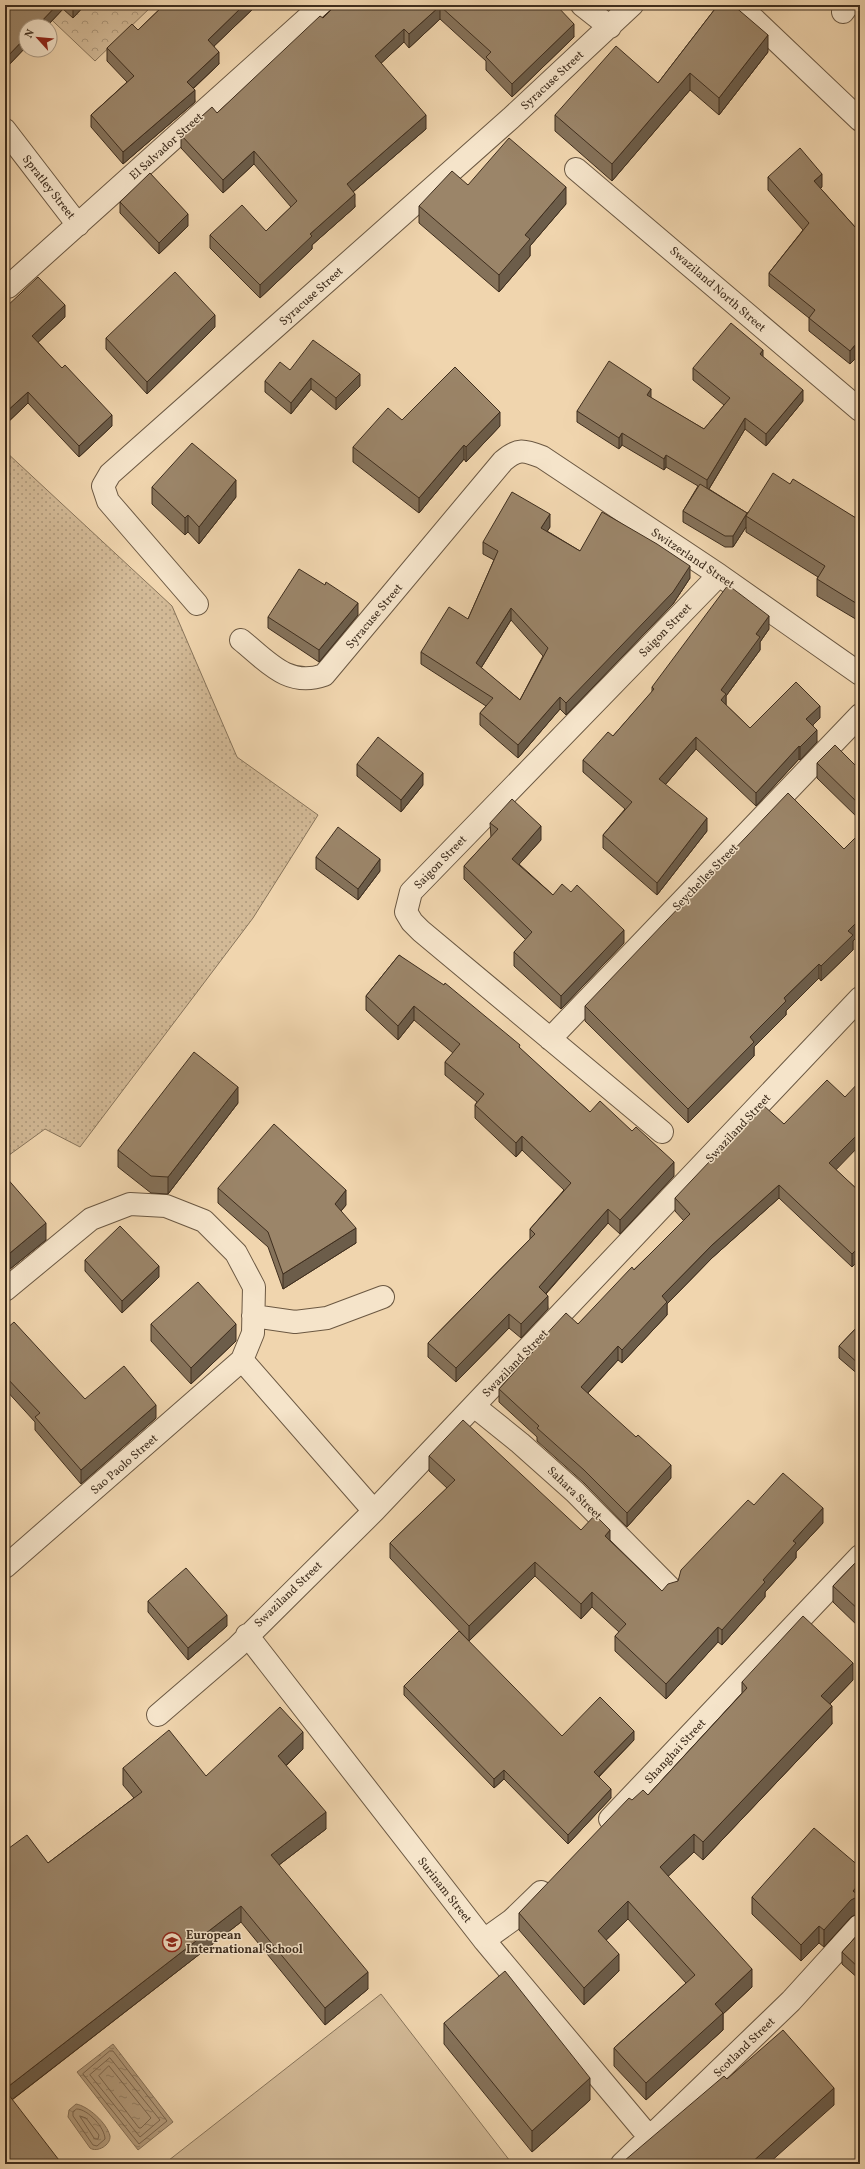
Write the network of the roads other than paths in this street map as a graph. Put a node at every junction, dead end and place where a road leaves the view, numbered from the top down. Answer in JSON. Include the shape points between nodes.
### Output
{"nodes":[{"id":1,"x":322,"y":5,"type":"edge"},
{"id":2,"x":582,"y":5,"type":"edge"},
{"id":3,"x":632,"y":5,"type":"edge"},
{"id":4,"x":739,"y":5,"type":"edge"},
{"id":5,"x":610,"y":27,"type":"junction"},
{"id":6,"x":860,"y":120,"type":"edge"},
{"id":7,"x":5,"y":130,"type":"edge"},
{"id":8,"x":576,"y":169,"type":"dead end"},
{"id":9,"x":78,"y":225,"type":"junction"},
{"id":10,"x":8,"y":287,"type":"dead end"},
{"id":11,"x":860,"y":410,"type":"edge"},
{"id":12,"x":520,"y":450,"type":"joint"},
{"id":13,"x":719,"y":575,"type":"junction"},
{"id":14,"x":197,"y":604,"type":"dead end"},
{"id":15,"x":241,"y":640,"type":"dead end"},
{"id":16,"x":860,"y":674,"type":"edge"},
{"id":17,"x":860,"y":715,"type":"edge"},
{"id":18,"x":860,"y":998,"type":"edge"},
{"id":19,"x":550,"y":1039,"type":"junction"},
{"id":20,"x":662,"y":1132,"type":"dead end"},
{"id":21,"x":5,"y":1290,"type":"edge"},
{"id":22,"x":383,"y":1297,"type":"dead end"},
{"id":23,"x":253,"y":1316,"type":"junction"},
{"id":24,"x":242,"y":1360,"type":"junction"},
{"id":25,"x":474,"y":1406,"type":"junction"},
{"id":26,"x":374,"y":1511,"type":"junction"},
{"id":27,"x":860,"y":1556,"type":"edge"},
{"id":28,"x":5,"y":1567,"type":"edge"},
{"id":29,"x":669,"y":1588,"type":"edge"},
{"id":30,"x":247,"y":1635,"type":"junction"},
{"id":31,"x":158,"y":1715,"type":"dead end"},
{"id":32,"x":596,"y":1835,"type":"edge"},
{"id":33,"x":557,"y":1875,"type":"edge"},
{"id":34,"x":860,"y":1925,"type":"edge"},
{"id":35,"x":484,"y":1940,"type":"junction"},
{"id":36,"x":650,"y":2138,"type":"junction"},
{"id":37,"x":622,"y":2164,"type":"edge"}],
"edges":[{"from":1,"to":9,"type":"street","name":"El Salvador Street"},
{"from":2,"to":5,"type":"street"},
{"from":3,"to":5,"type":"street","name":"Syracuse Street"},
{"from":4,"to":6,"type":"street"},
{"from":5,"to":14,"type":"street","name":"Syracuse Street","via":[[110,474],[103,486],[108,501]]},
{"from":7,"to":9,"type":"street","name":"Spratley Street"},
{"from":8,"to":11,"type":"street","name":"Swaziland North Street"},
{"from":9,"to":10,"type":"street","name":"El Salvador Street"},
{"from":12,"to":13,"type":"street","name":"Switzerland Street","via":[[542,457]]},
{"from":12,"to":15,"type":"street","name":"Syracuse Street","via":[[502,461],[324,675],[304,680],[282,673]]},
{"from":13,"to":16,"type":"street","name":"Switzerland Street"},
{"from":13,"to":19,"type":"street","name":"Saigon Street","via":[[411,892],[407,902],[406,912],[412,922]]},
{"from":17,"to":19,"type":"street","name":"Seychelles Street"},
{"from":18,"to":25,"type":"street","name":"Swaziland Street"},
{"from":19,"to":20,"type":"street","name":"Saigon Street"},
{"from":21,"to":23,"type":"street","name":"Sao Paolo Street","via":[[90,1219],[130,1204],[166,1206],[204,1222],[236,1253],[254,1287]]},
{"from":22,"to":23,"type":"street","via":[[326,1318],[295,1322]]},
{"from":23,"to":24,"type":"street","name":"Sao Paolo Street","via":[[253,1333]]},
{"from":24,"to":26,"type":"street"},
{"from":24,"to":28,"type":"street","name":"Sao Paolo Street"},
{"from":25,"to":26,"type":"street","name":"Swaziland Street"},
{"from":25,"to":29,"type":"street","name":"Sahara Street","via":[[575,1492]]},
{"from":26,"to":30,"type":"street","name":"Swaziland Street"},
{"from":27,"to":32,"type":"street","name":"Shanghai Street"},
{"from":30,"to":31,"type":"street","name":"Swaziland Street","via":[[237,1647]]},
{"from":30,"to":35,"type":"street","name":"Surinam Street"},
{"from":33,"to":35,"type":"street","via":[[512,1920]]},
{"from":34,"to":36,"type":"street","name":"Scotland Street","via":[[791,2001]]},
{"from":35,"to":36,"type":"street","name":"Surinam Street"},
{"from":36,"to":37,"type":"street","name":"Scotland Street"}]}
